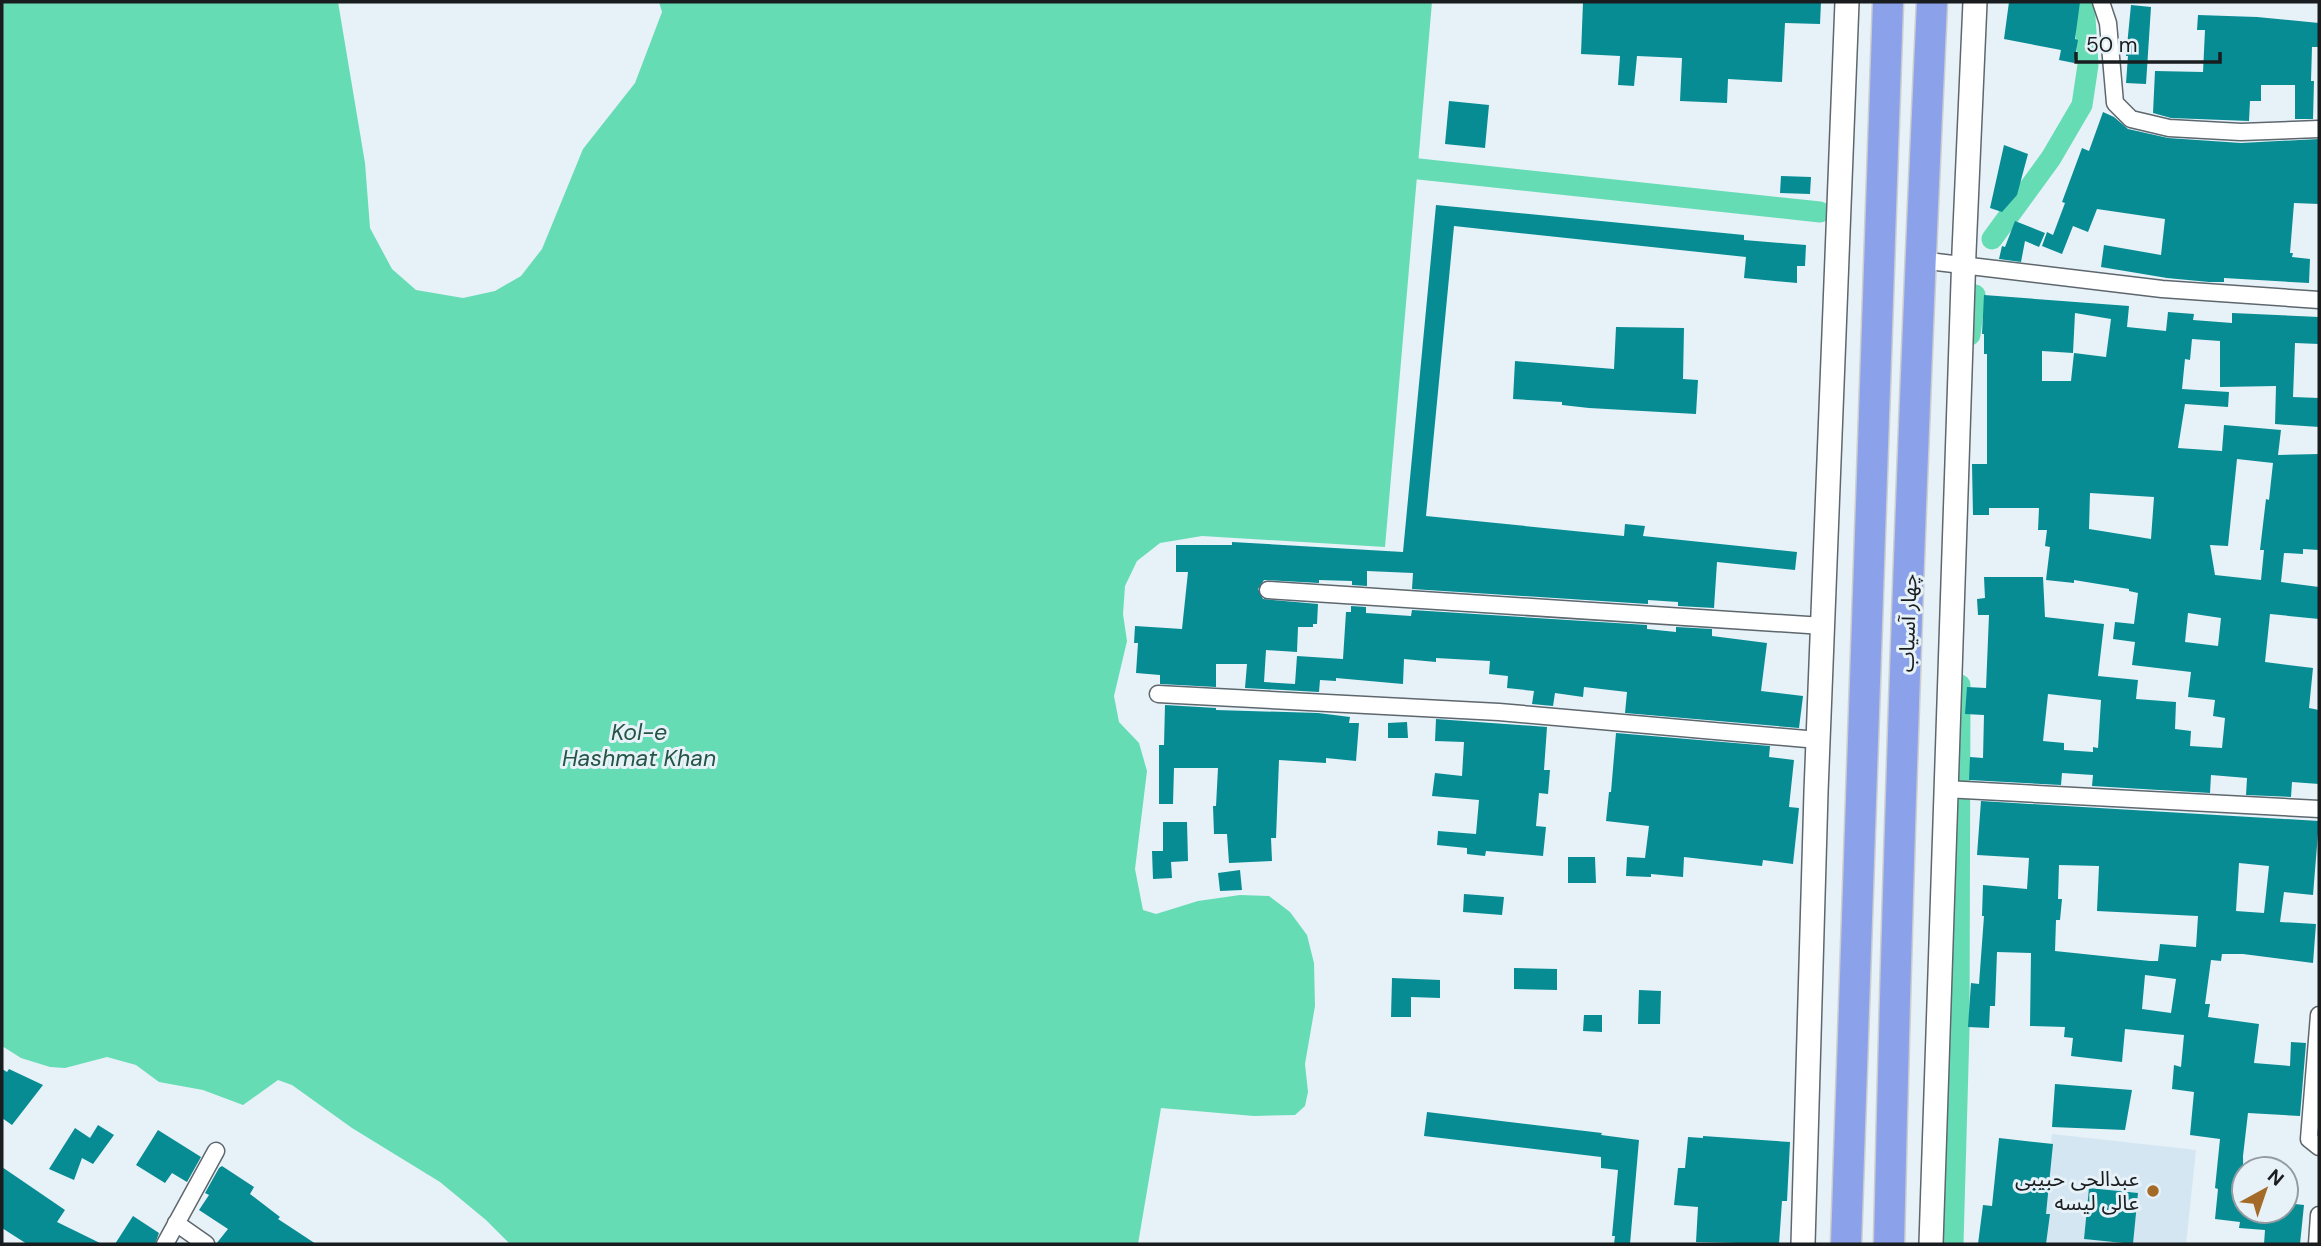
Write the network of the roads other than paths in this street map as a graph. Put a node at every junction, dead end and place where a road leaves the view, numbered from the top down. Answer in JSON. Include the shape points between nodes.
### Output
{"nodes":[{"id":1,"x":1847,"y":2,"type":"edge"},
{"id":2,"x":1888,"y":2,"type":"edge"},
{"id":3,"x":1931,"y":2,"type":"edge"},
{"id":4,"x":1975,"y":2,"type":"edge"},
{"id":5,"x":2101,"y":2,"type":"edge"},
{"id":6,"x":2319,"y":129,"type":"edge"},
{"id":7,"x":1920,"y":260,"type":"junction"},
{"id":8,"x":1964,"y":265,"type":"junction"},
{"id":9,"x":2319,"y":300,"type":"edge"},
{"id":10,"x":1268,"y":590,"type":"dead end"},
{"id":11,"x":1823,"y":626,"type":"junction"},
{"id":12,"x":1157,"y":694,"type":"dead end"},
{"id":13,"x":1818,"y":740,"type":"junction"},
{"id":14,"x":1956,"y":790,"type":"junction"},
{"id":15,"x":2319,"y":809,"type":"edge"},
{"id":16,"x":2319,"y":1015,"type":"edge"},
{"id":17,"x":2319,"y":1147,"type":"edge"},
{"id":18,"x":216,"y":1151,"type":"dead end"},
{"id":19,"x":2319,"y":1215,"type":"edge"},
{"id":20,"x":176,"y":1223,"type":"junction"},
{"id":21,"x":165,"y":1244,"type":"edge"},
{"id":22,"x":206,"y":1244,"type":"edge"},
{"id":23,"x":1803,"y":1244,"type":"edge"},
{"id":24,"x":1846,"y":1244,"type":"edge"},
{"id":25,"x":1889,"y":1244,"type":"edge"},
{"id":26,"x":1931,"y":1244,"type":"edge"},
{"id":27,"x":2317,"y":1244,"type":"edge"}],
"edges":[{"from":1,"to":11,"type":"street"},
{"from":2,"to":24,"type":"highway","name":"چهار آسیاب"},
{"from":3,"to":7,"type":"highway","name":"چهار آسیاب"},
{"from":4,"to":8,"type":"street"},
{"from":5,"to":6,"type":"street","via":[[2108,23],[2115,103],[2131,119],[2169,128],[2241,132]]},
{"from":7,"to":8,"type":"street"},
{"from":7,"to":25,"type":"highway","name":"چهار آسیاب"},
{"from":8,"to":9,"type":"street","via":[[2162,289]]},
{"from":8,"to":14,"type":"street"},
{"from":10,"to":11,"type":"street"},
{"from":11,"to":13,"type":"street"},
{"from":12,"to":13,"type":"street","via":[[1499,712]]},
{"from":13,"to":23,"type":"street"},
{"from":14,"to":15,"type":"street"},
{"from":14,"to":26,"type":"street"},
{"from":16,"to":17,"type":"street","via":[[2309,1139]]},
{"from":18,"to":20,"type":"street"},
{"from":19,"to":27,"type":"street"},
{"from":20,"to":21,"type":"street"},
{"from":20,"to":22,"type":"street"}]}
